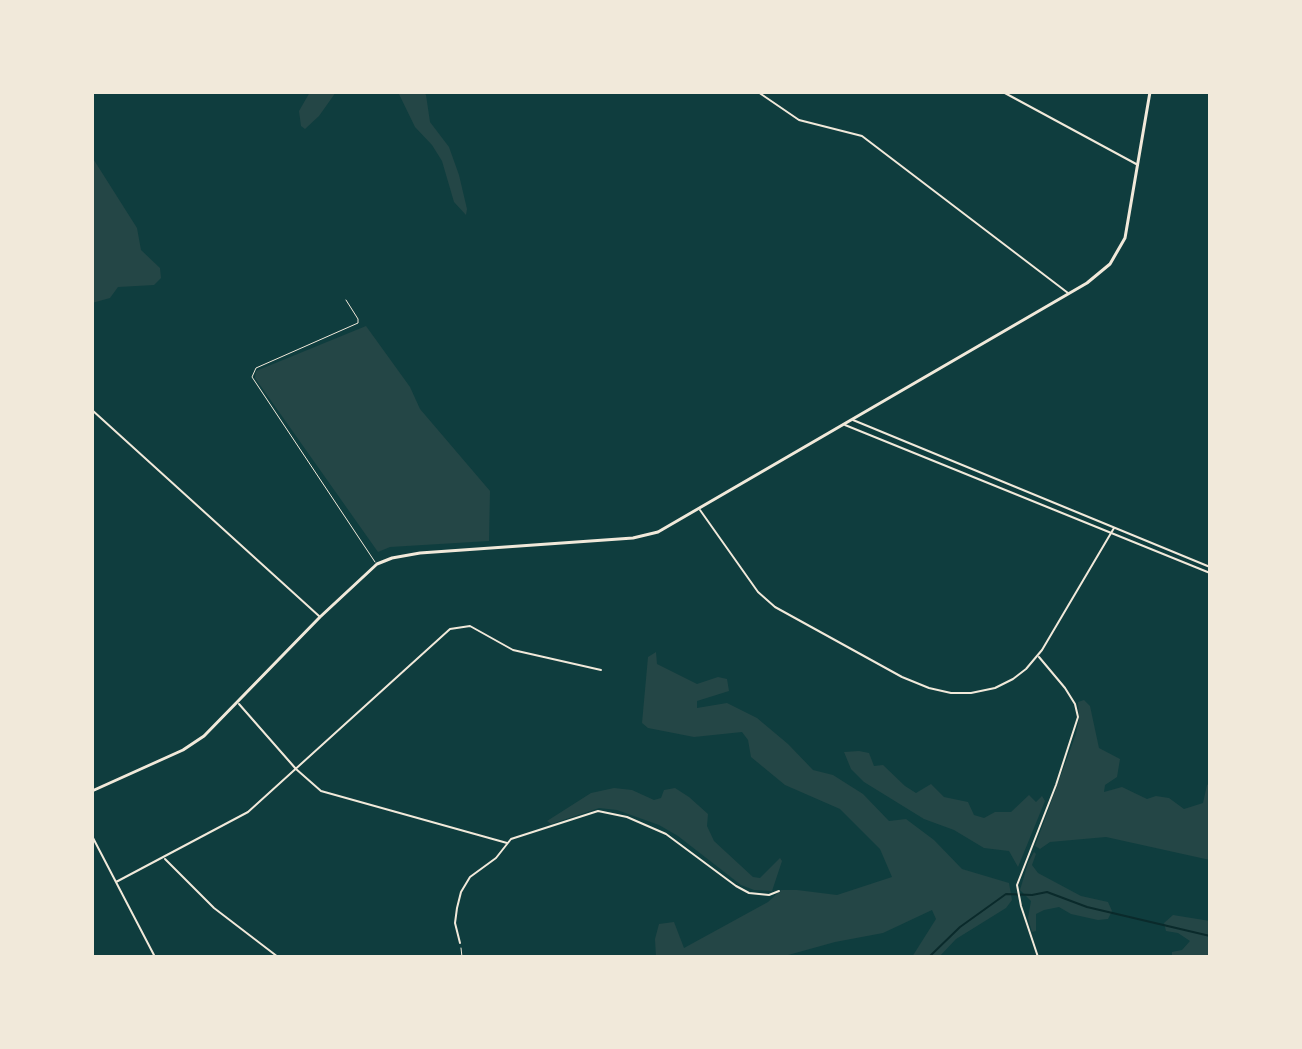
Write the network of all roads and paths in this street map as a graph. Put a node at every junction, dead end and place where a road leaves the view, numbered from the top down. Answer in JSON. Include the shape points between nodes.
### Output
{"nodes":[{"id":1,"x":758,"y":92,"type":"edge"},
{"id":2,"x":1003,"y":92,"type":"edge"},
{"id":3,"x":1150,"y":92,"type":"edge"},
{"id":4,"x":1139,"y":166,"type":"junction"},
{"id":5,"x":1069,"y":293,"type":"junction"},
{"id":6,"x":346,"y":300,"type":"dead end"},
{"id":7,"x":92,"y":410,"type":"edge"},
{"id":8,"x":853,"y":420,"type":"junction"},
{"id":9,"x":844,"y":425,"type":"junction"},
{"id":10,"x":699,"y":509,"type":"junction"},
{"id":11,"x":1114,"y":528,"type":"junction"},
{"id":12,"x":1111,"y":533,"type":"junction"},
{"id":13,"x":377,"y":564,"type":"junction"},
{"id":14,"x":1210,"y":567,"type":"edge"},
{"id":15,"x":1210,"y":573,"type":"edge"},
{"id":16,"x":320,"y":617,"type":"junction"},
{"id":17,"x":1038,"y":656,"type":"junction"},
{"id":18,"x":601,"y":670,"type":"dead end"},
{"id":19,"x":238,"y":703,"type":"junction"},
{"id":20,"x":296,"y":769,"type":"junction"},
{"id":21,"x":92,"y":791,"type":"edge"},
{"id":22,"x":92,"y":836,"type":"edge"},
{"id":23,"x":507,"y":843,"type":"junction"},
{"id":24,"x":164,"y":859,"type":"junction"},
{"id":25,"x":116,"y":882,"type":"junction"},
{"id":26,"x":779,"y":891,"type":"dead end"},
{"id":27,"x":460,"y":943,"type":"joint"},
{"id":28,"x":155,"y":957,"type":"edge"},
{"id":29,"x":278,"y":957,"type":"edge"},
{"id":30,"x":462,"y":957,"type":"edge"},
{"id":31,"x":1038,"y":957,"type":"edge"}],
"edges":[{"from":1,"to":5,"type":"street","via":[[799,120],[860,135]]},
{"from":2,"to":4,"type":"street"},
{"from":3,"to":4,"type":"street"},
{"from":4,"to":5,"type":"street","via":[[1121,248],[1103,271]]},
{"from":5,"to":8,"type":"street"},
{"from":6,"to":13,"type":"lane","via":[[358,323],[256,368],[252,377]]},
{"from":7,"to":16,"type":"street"},
{"from":8,"to":9,"type":"street"},
{"from":8,"to":11,"type":"street"},
{"from":9,"to":10,"type":"street"},
{"from":9,"to":12,"type":"street"},
{"from":10,"to":13,"type":"street","via":[[639,537],[420,553]]},
{"from":10,"to":17,"type":"street","via":[[769,603],[911,681],[945,692],[983,691],[1013,679]]},
{"from":11,"to":12,"type":"street"},
{"from":11,"to":14,"type":"street"},
{"from":12,"to":15,"type":"street"},
{"from":12,"to":17,"type":"street"},
{"from":13,"to":16,"type":"street"},
{"from":16,"to":19,"type":"street"},
{"from":17,"to":31,"type":"street","via":[[1075,704],[1078,720],[1017,885]]},
{"from":18,"to":20,"type":"street","via":[[513,650],[476,628],[455,627]]},
{"from":19,"to":20,"type":"street"},
{"from":19,"to":21,"type":"street","via":[[191,745]]},
{"from":20,"to":23,"type":"street","via":[[332,796]]},
{"from":20,"to":24,"type":"street","via":[[248,812]]},
{"from":22,"to":25,"type":"street"},
{"from":23,"to":26,"type":"street","via":[[583,814],[607,811],[666,834],[741,889],[759,895]]},
{"from":23,"to":27,"type":"street","via":[[463,886],[455,923]]},
{"from":24,"to":25,"type":"street"},
{"from":24,"to":29,"type":"street","via":[[214,908]]},
{"from":25,"to":28,"type":"street"},
{"from":27,"to":30,"type":"path"}]}
